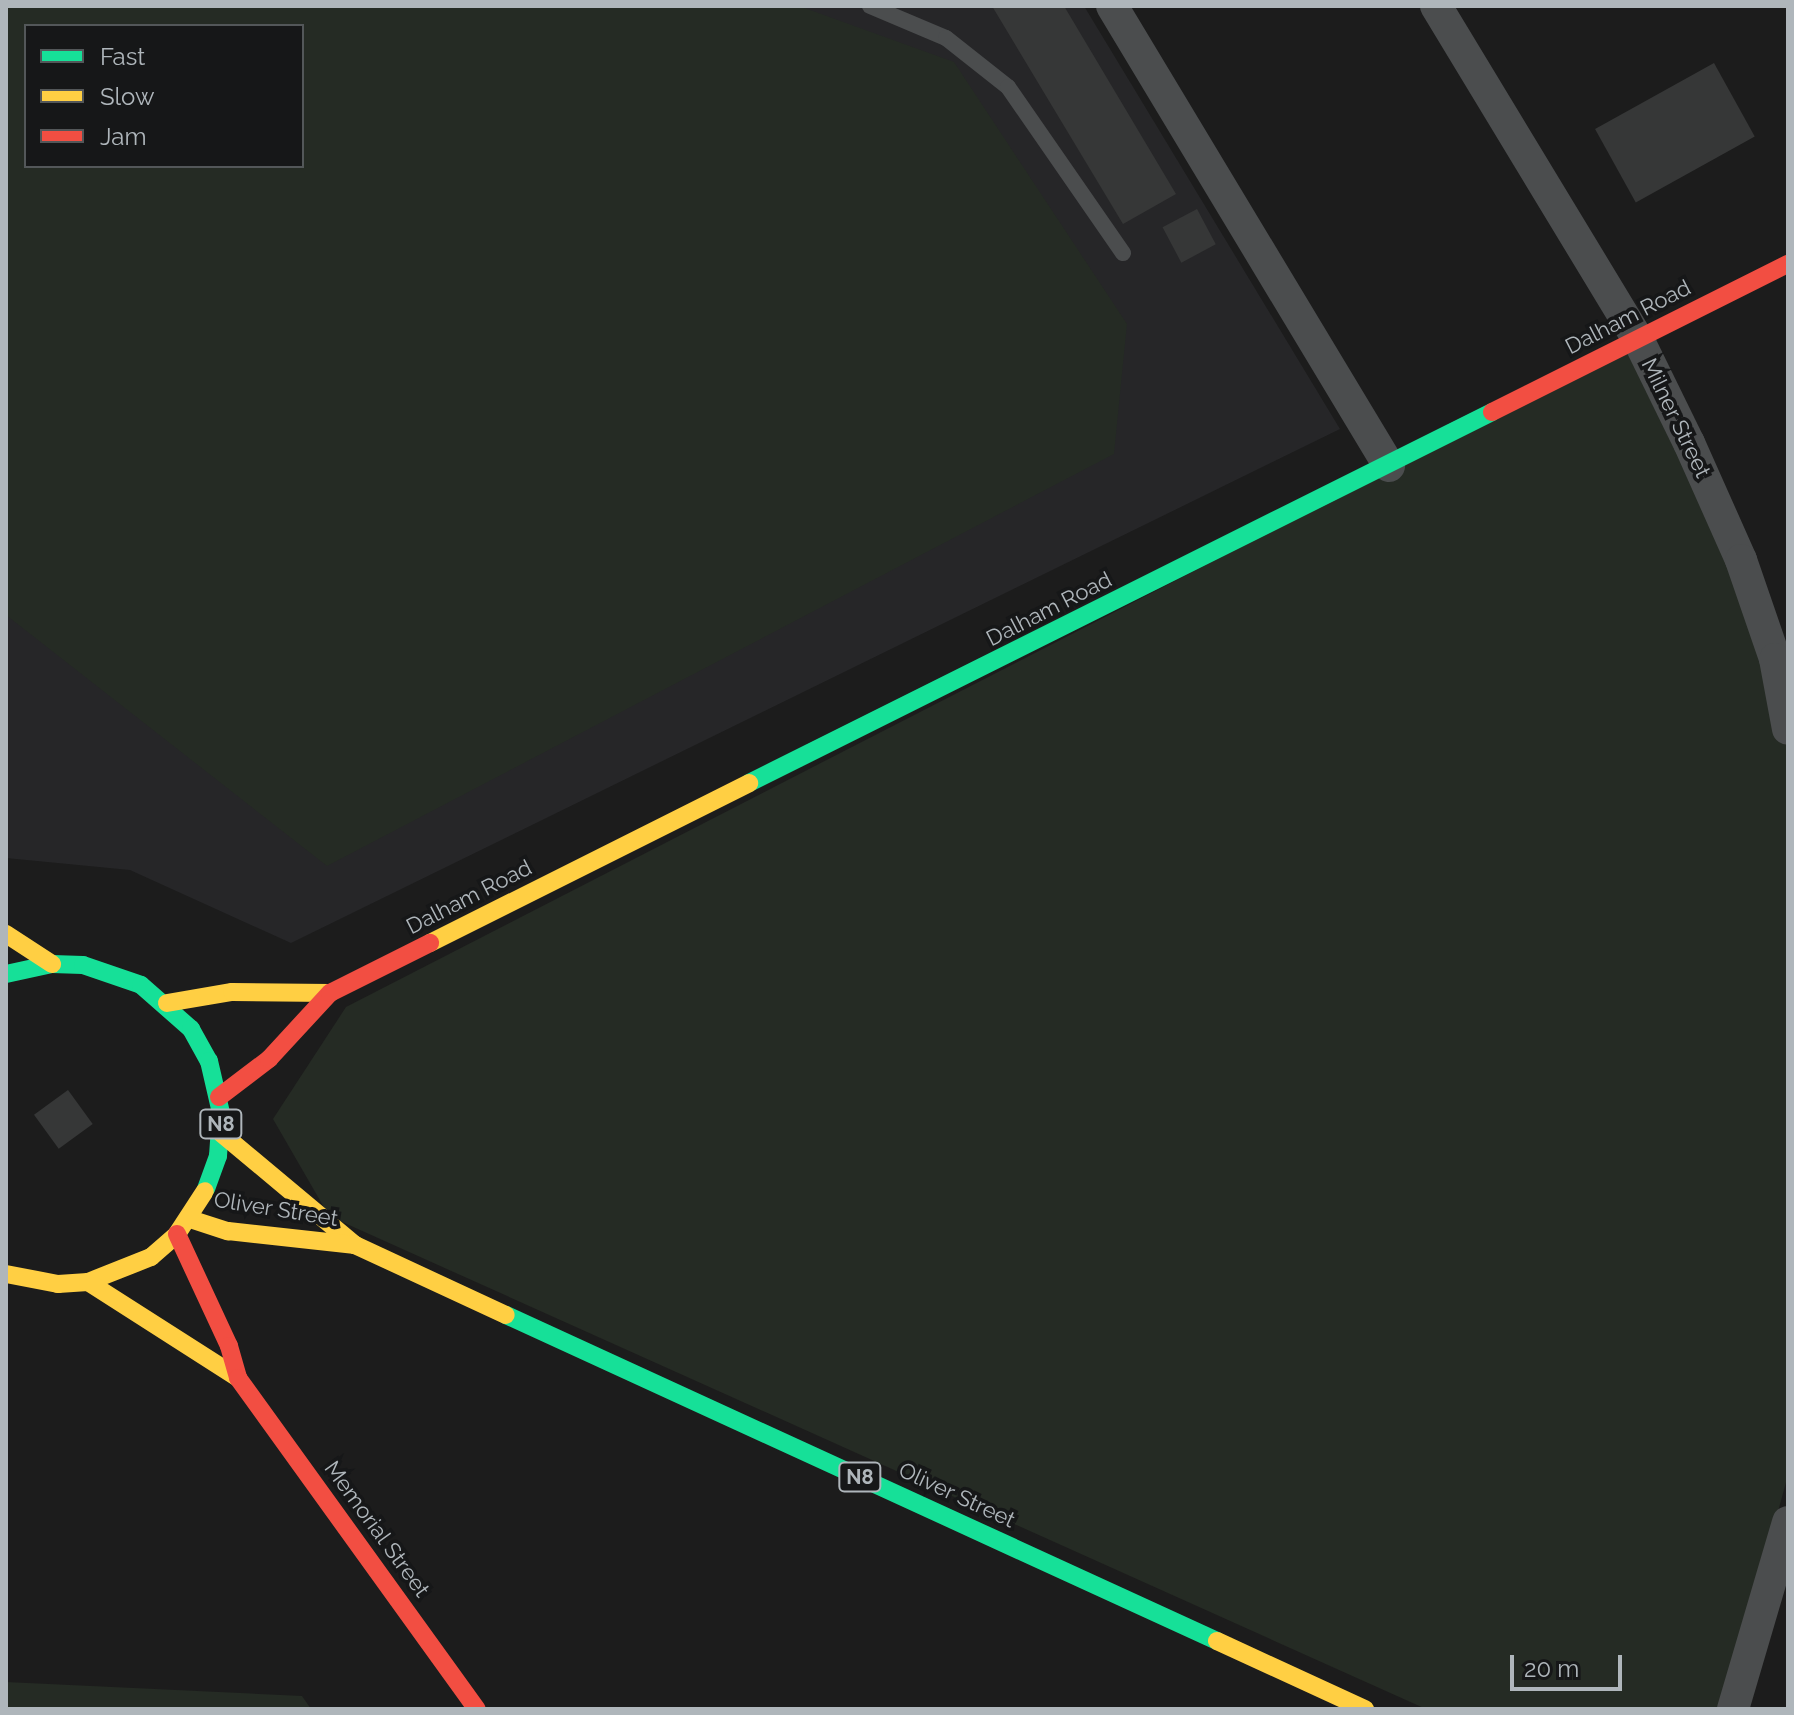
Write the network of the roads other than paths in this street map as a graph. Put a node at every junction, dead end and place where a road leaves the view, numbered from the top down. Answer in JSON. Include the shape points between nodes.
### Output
{"nodes":[{"id":1,"x":870,"y":6,"type":"edge"},
{"id":2,"x":1112,"y":6,"type":"edge"},
{"id":3,"x":1436,"y":6,"type":"edge"},
{"id":4,"x":1123,"y":253,"type":"dead end"},
{"id":5,"x":1788,"y":264,"type":"edge"},
{"id":6,"x":1638,"y":339,"type":"junction"},
{"id":7,"x":1389,"y":466,"type":"junction"},
{"id":8,"x":1788,"y":729,"type":"edge"},
{"id":9,"x":6,"y":934,"type":"edge"},
{"id":10,"x":52,"y":964,"type":"junction"},
{"id":11,"x":6,"y":974,"type":"edge"},
{"id":12,"x":330,"y":993,"type":"junction"},
{"id":13,"x":167,"y":1003,"type":"junction"},
{"id":14,"x":219,"y":1097,"type":"junction"},
{"id":15,"x":221,"y":1133,"type":"junction"},
{"id":16,"x":190,"y":1219,"type":"junction"},
{"id":17,"x":177,"y":1234,"type":"junction"},
{"id":18,"x":355,"y":1245,"type":"junction"},
{"id":19,"x":6,"y":1274,"type":"edge"},
{"id":20,"x":88,"y":1282,"type":"junction"},
{"id":21,"x":238,"y":1378,"type":"junction"},
{"id":22,"x":1788,"y":1522,"type":"edge"},
{"id":23,"x":477,"y":1709,"type":"edge"},
{"id":24,"x":1365,"y":1709,"type":"edge"},
{"id":25,"x":1733,"y":1709,"type":"edge"}],
"edges":[{"from":1,"to":4,"type":"lane","via":[[946,38],[1008,87]]},
{"from":2,"to":7,"type":"street"},
{"from":3,"to":6,"type":"street","name":"Milner Street"},
{"from":5,"to":6,"type":"main road","name":"Dalham Road"},
{"from":6,"to":7,"type":"main road","name":"Dalham Road"},
{"from":6,"to":8,"type":"street","name":"Milner Street","via":[[1741,560],[1775,659]]},
{"from":7,"to":12,"type":"main road","name":"Dalham Road"},
{"from":9,"to":10,"type":"main road"},
{"from":10,"to":11,"type":"main road","number":"N8"},
{"from":10,"to":13,"type":"main road","number":"N8","via":[[113,972]]},
{"from":12,"to":13,"type":"main road","name":"Dalham Road","via":[[232,992]]},
{"from":12,"to":14,"type":"main road","name":"Dalham Road","via":[[269,1059]]},
{"from":13,"to":14,"type":"main road","number":"N8","via":[[191,1029],[209,1061]]},
{"from":14,"to":15,"type":"main road","number":"N8"},
{"from":15,"to":16,"type":"main road","number":"N8","via":[[212,1178]]},
{"from":15,"to":18,"type":"main road","name":"Oliver Street","number":"N8"},
{"from":16,"to":17,"type":"main road","number":"N8"},
{"from":16,"to":18,"type":"main road","name":"Oliver Street","number":"N8","via":[[228,1231]]},
{"from":17,"to":20,"type":"main road","number":"N8","via":[[151,1257]]},
{"from":17,"to":21,"type":"main road","name":"Memorial Street","via":[[229,1346]]},
{"from":18,"to":24,"type":"main road","name":"Oliver Street","number":"N8"},
{"from":19,"to":20,"type":"main road","number":"N8","via":[[58,1284]]},
{"from":20,"to":21,"type":"main road","name":"Memorial Street"},
{"from":21,"to":23,"type":"main road","name":"Memorial Street"},
{"from":22,"to":25,"type":"street"}]}
